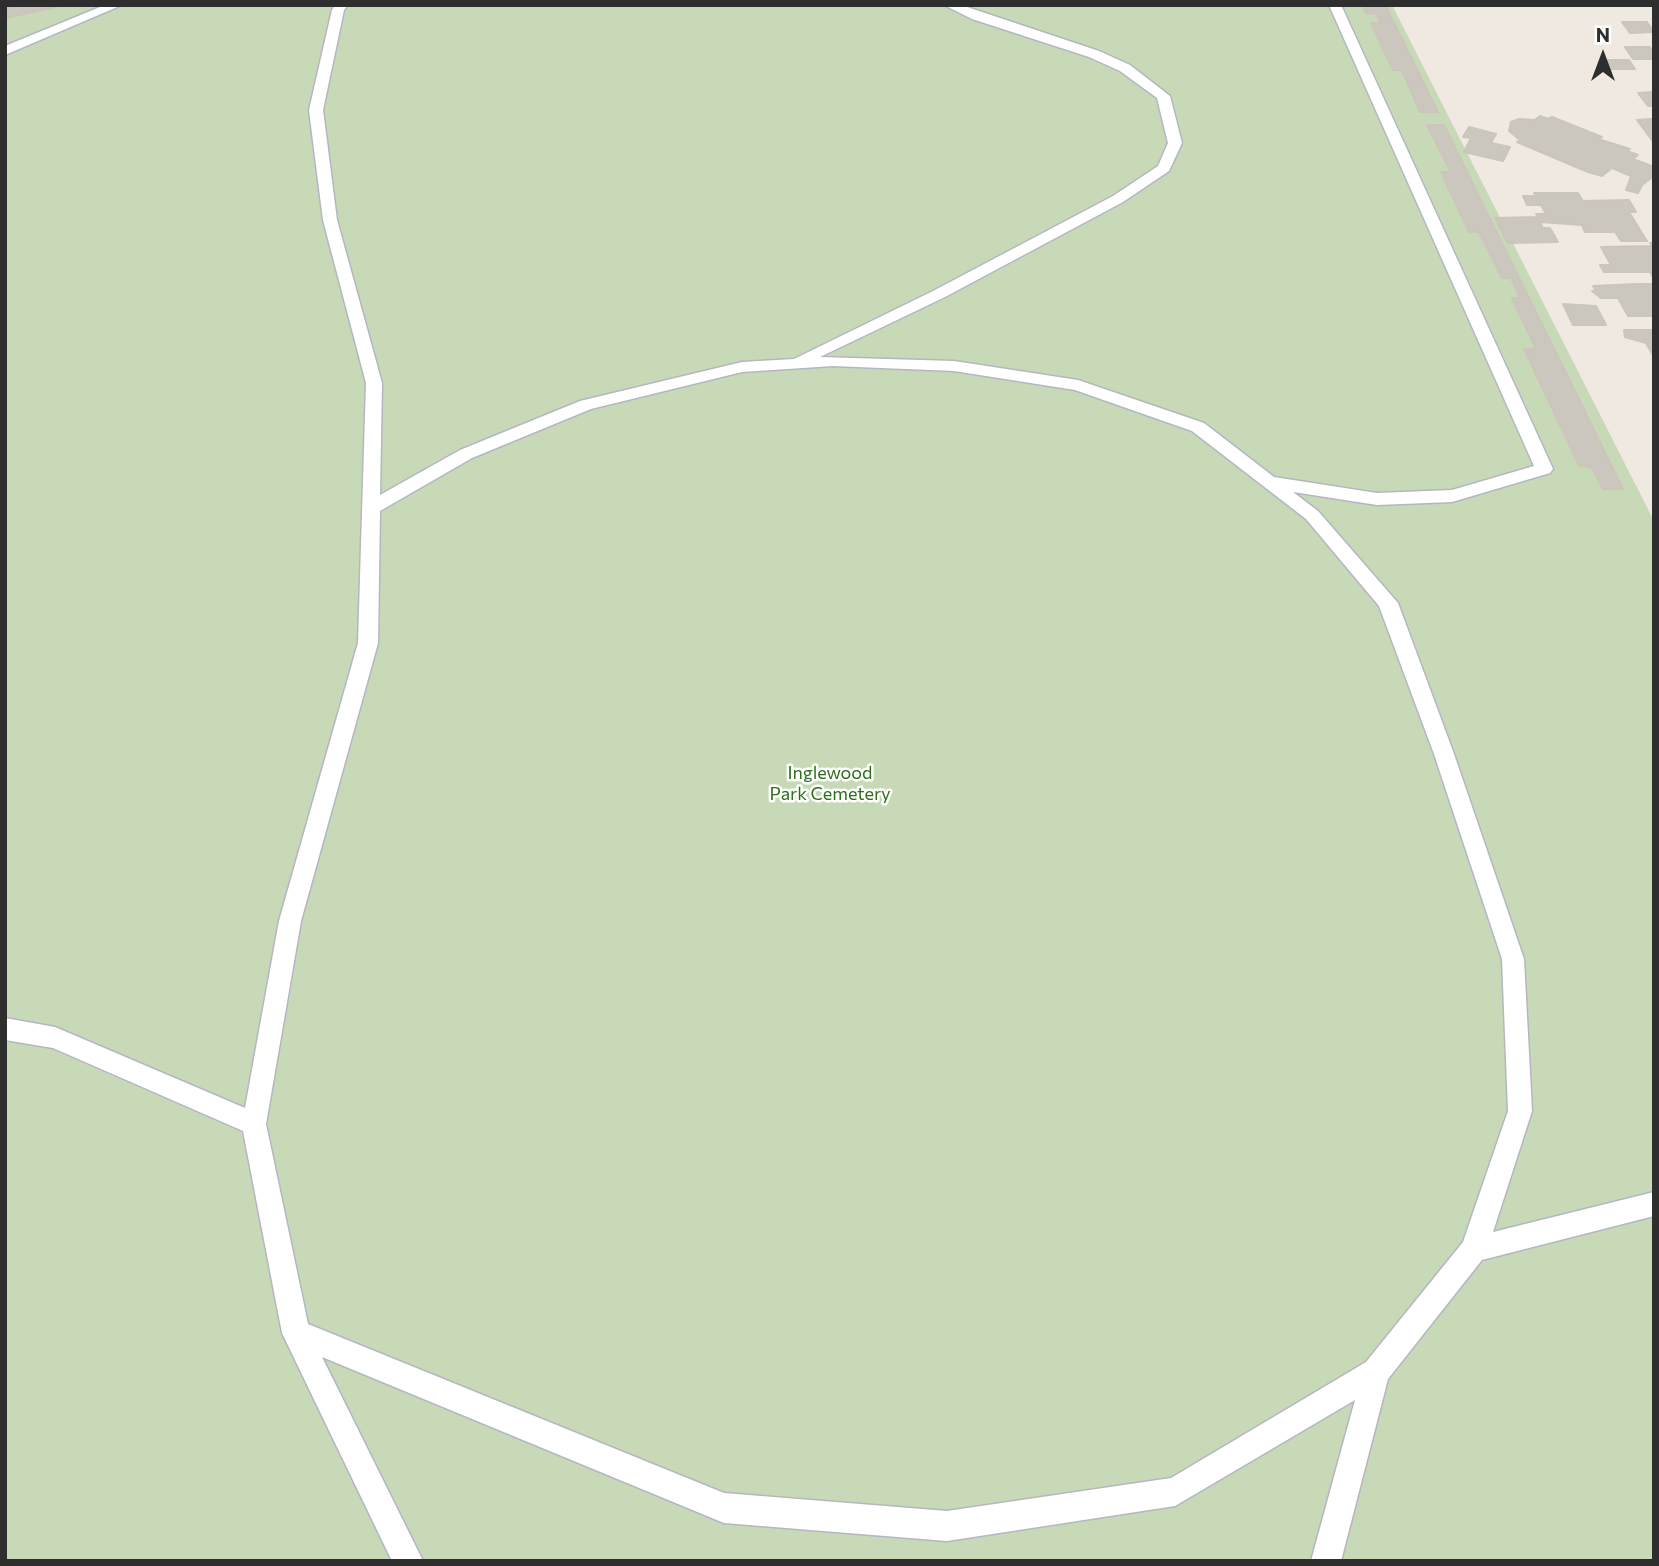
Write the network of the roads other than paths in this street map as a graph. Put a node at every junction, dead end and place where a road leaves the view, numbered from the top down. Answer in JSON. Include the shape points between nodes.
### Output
{"nodes":[{"id":1,"x":116,"y":5,"type":"edge"},
{"id":2,"x":342,"y":5,"type":"edge"},
{"id":3,"x":950,"y":5,"type":"edge"},
{"id":4,"x":1335,"y":5,"type":"edge"},
{"id":5,"x":24,"y":43,"type":"junction"},
{"id":6,"x":5,"y":44,"type":"edge"},
{"id":7,"x":5,"y":51,"type":"edge"},
{"id":8,"x":792,"y":364,"type":"junction"},
{"id":9,"x":1268,"y":481,"type":"junction"},
{"id":10,"x":371,"y":508,"type":"junction"},
{"id":11,"x":5,"y":1029,"type":"edge"},
{"id":12,"x":254,"y":1124,"type":"junction"},
{"id":13,"x":1654,"y":1204,"type":"edge"},
{"id":14,"x":1474,"y":1249,"type":"junction"},
{"id":15,"x":296,"y":1333,"type":"junction"},
{"id":16,"x":1376,"y":1371,"type":"junction"},
{"id":17,"x":408,"y":1561,"type":"edge"},
{"id":18,"x":1325,"y":1561,"type":"edge"}],
"edges":[{"from":1,"to":5,"type":"lane"},
{"from":2,"to":10,"type":"lane","via":[[316,110],[330,220],[374,383]]},
{"from":3,"to":8,"type":"lane","via":[[1094,54],[1125,68],[1163,96],[1175,143],[1164,168],[1118,199],[939,294]]},
{"from":4,"to":9,"type":"lane","via":[[1544,468],[1452,496],[1377,499]]},
{"from":5,"to":6,"type":"lane"},
{"from":5,"to":7,"type":"lane"},
{"from":8,"to":9,"type":"lane","via":[[833,361],[954,366],[1078,386],[1198,427]]},
{"from":8,"to":10,"type":"lane","via":[[742,367],[586,405],[467,454]]},
{"from":9,"to":14,"type":"lane","via":[[1312,515],[1388,603],[1513,959],[1520,1111]]},
{"from":10,"to":12,"type":"lane","via":[[368,643],[290,921]]},
{"from":11,"to":12,"type":"lane","via":[[55,1038]]},
{"from":12,"to":15,"type":"lane"},
{"from":13,"to":14,"type":"lane"},
{"from":14,"to":16,"type":"lane"},
{"from":15,"to":16,"type":"lane","via":[[724,1508],[947,1526],[1175,1492]]},
{"from":15,"to":17,"type":"lane"},
{"from":16,"to":18,"type":"lane"}]}
